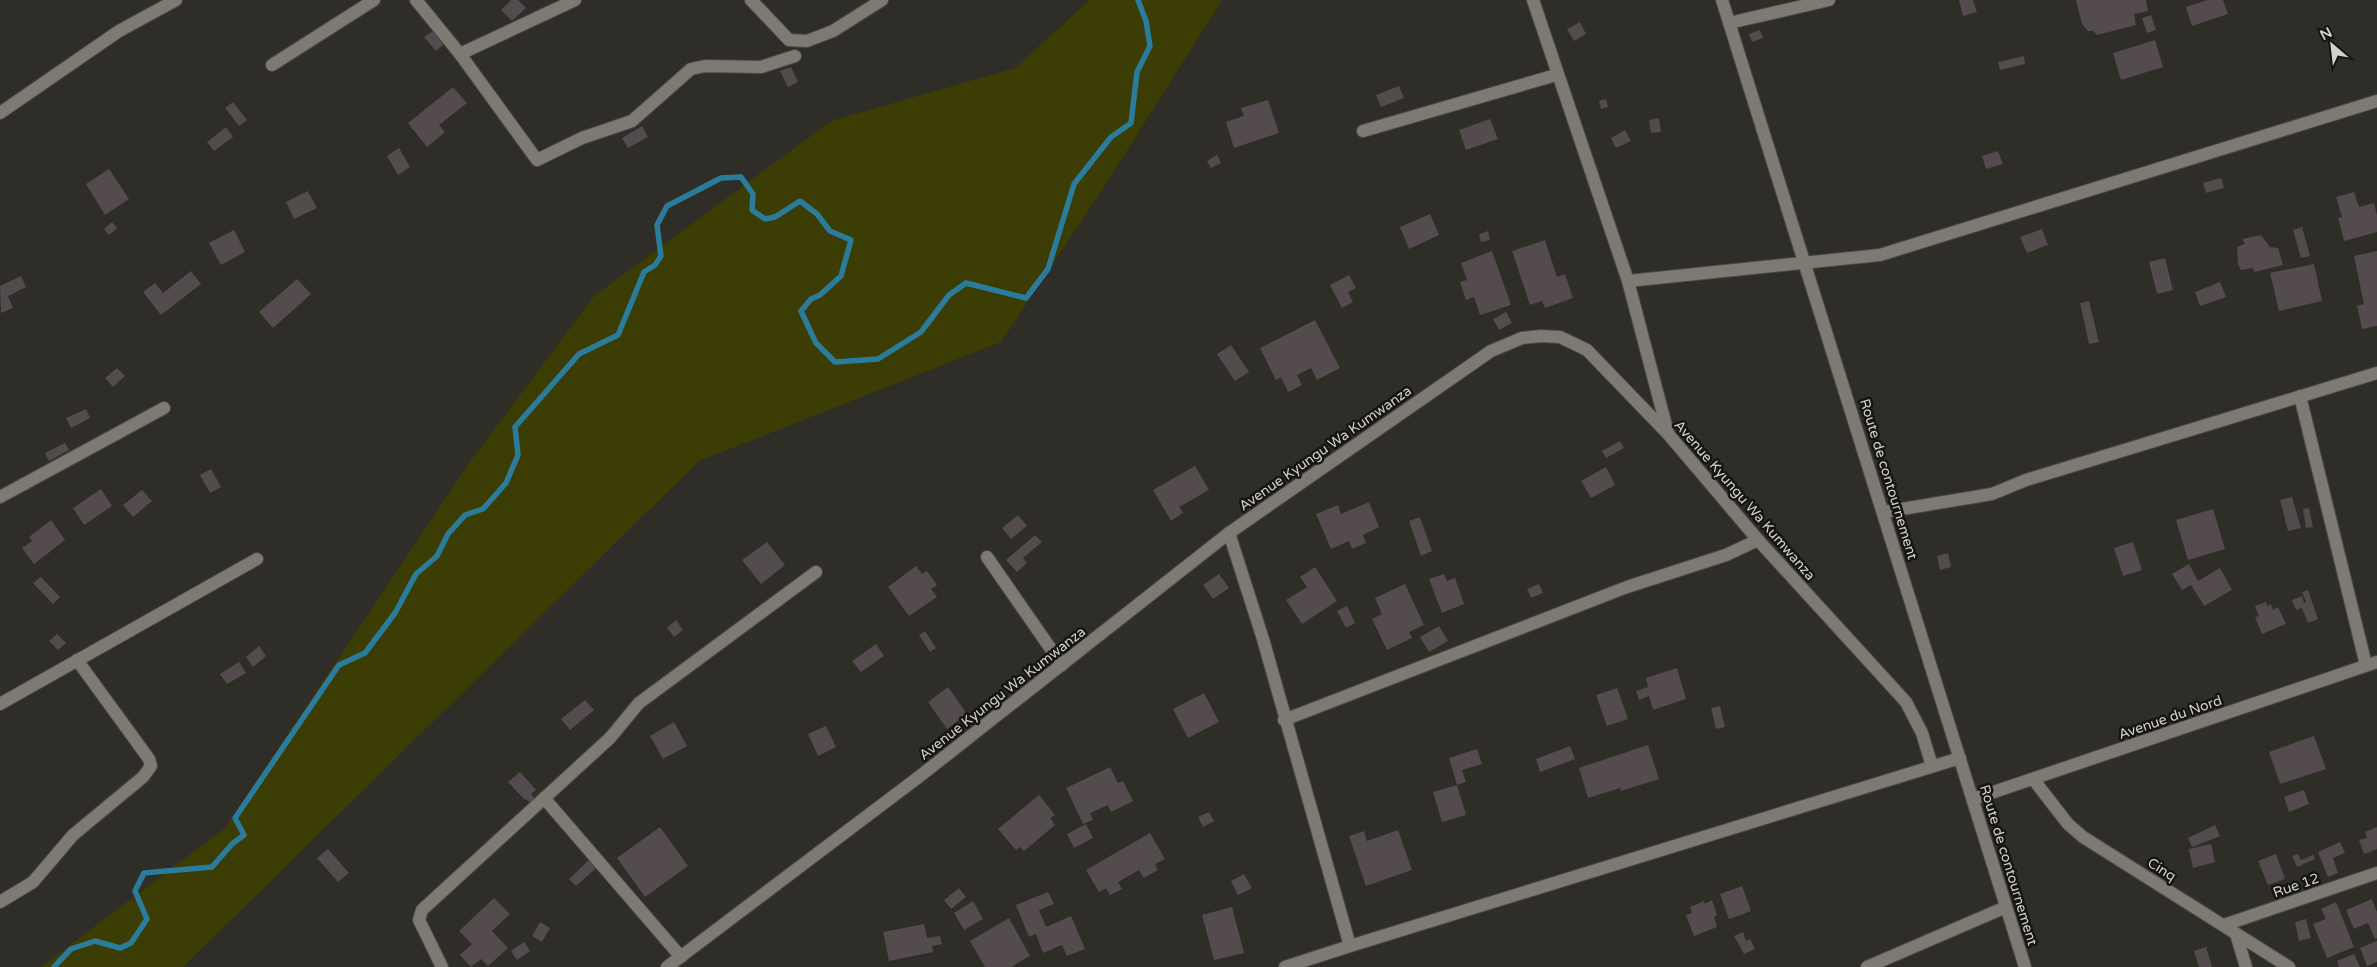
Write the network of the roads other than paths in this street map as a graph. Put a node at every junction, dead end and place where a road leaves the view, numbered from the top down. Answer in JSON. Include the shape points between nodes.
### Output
{"nodes":[{"id":1,"x":176,"y":0,"type":"edge"},
{"id":2,"x":374,"y":0,"type":"edge"},
{"id":3,"x":416,"y":0,"type":"edge"},
{"id":4,"x":575,"y":0,"type":"edge"},
{"id":5,"x":752,"y":0,"type":"edge"},
{"id":6,"x":882,"y":0,"type":"edge"},
{"id":7,"x":1533,"y":0,"type":"edge"},
{"id":8,"x":1722,"y":0,"type":"edge"},
{"id":9,"x":1829,"y":0,"type":"edge"},
{"id":10,"x":1729,"y":23,"type":"junction"},
{"id":11,"x":460,"y":54,"type":"junction"},
{"id":12,"x":795,"y":56,"type":"dead end"},
{"id":13,"x":272,"y":65,"type":"dead end"},
{"id":14,"x":1556,"y":75,"type":"junction"},
{"id":15,"x":2377,"y":101,"type":"edge"},
{"id":16,"x":0,"y":113,"type":"edge"},
{"id":17,"x":1363,"y":131,"type":"dead end"},
{"id":18,"x":1805,"y":263,"type":"junction"},
{"id":19,"x":1628,"y":281,"type":"junction"},
{"id":20,"x":2377,"y":373,"type":"edge"},
{"id":21,"x":2300,"y":396,"type":"junction"},
{"id":22,"x":164,"y":408,"type":"dead end"},
{"id":23,"x":1669,"y":435,"type":"junction"},
{"id":24,"x":0,"y":497,"type":"edge"},
{"id":25,"x":1884,"y":512,"type":"junction"},
{"id":26,"x":1229,"y":533,"type":"junction"},
{"id":27,"x":1758,"y":540,"type":"junction"},
{"id":28,"x":987,"y":557,"type":"dead end"},
{"id":29,"x":257,"y":559,"type":"dead end"},
{"id":30,"x":816,"y":572,"type":"dead end"},
{"id":31,"x":77,"y":660,"type":"junction"},
{"id":32,"x":2372,"y":663,"type":"edge"},
{"id":33,"x":1062,"y":665,"type":"junction"},
{"id":34,"x":0,"y":704,"type":"edge"},
{"id":35,"x":1284,"y":720,"type":"junction"},
{"id":36,"x":1960,"y":758,"type":"junction"},
{"id":37,"x":1932,"y":766,"type":"junction"},
{"id":38,"x":2033,"y":779,"type":"junction"},
{"id":39,"x":544,"y":798,"type":"junction"},
{"id":40,"x":1973,"y":799,"type":"junction"},
{"id":41,"x":2377,"y":873,"type":"edge"},
{"id":42,"x":0,"y":902,"type":"edge"},
{"id":43,"x":2006,"y":907,"type":"junction"},
{"id":44,"x":2224,"y":925,"type":"junction"},
{"id":45,"x":2236,"y":934,"type":"junction"},
{"id":46,"x":1350,"y":946,"type":"junction"},
{"id":47,"x":681,"y":956,"type":"junction"},
{"id":48,"x":1886,"y":963,"type":"edge"},
{"id":49,"x":442,"y":967,"type":"edge"},
{"id":50,"x":667,"y":967,"type":"edge"},
{"id":51,"x":1284,"y":967,"type":"edge"},
{"id":52,"x":1867,"y":967,"type":"edge"},
{"id":53,"x":2025,"y":967,"type":"edge"},
{"id":54,"x":2246,"y":967,"type":"edge"},
{"id":55,"x":2289,"y":967,"type":"edge"}],
"edges":[{"from":1,"to":16,"type":"street","via":[[119,31]]},
{"from":2,"to":13,"type":"street"},
{"from":3,"to":11,"type":"street"},
{"from":4,"to":11,"type":"street"},
{"from":5,"to":6,"type":"street","via":[[789,40],[807,41],[833,31]]},
{"from":7,"to":14,"type":"street"},
{"from":8,"to":10,"type":"street","name":"Route de contournement"},
{"from":9,"to":10,"type":"street"},
{"from":10,"to":18,"type":"street","name":"Route de contournement"},
{"from":11,"to":12,"type":"street","via":[[537,160],[582,138],[632,121],[691,69],[705,66],[761,67]]},
{"from":14,"to":17,"type":"street"},
{"from":14,"to":19,"type":"street"},
{"from":15,"to":18,"type":"street","via":[[1880,255]]},
{"from":18,"to":19,"type":"street"},
{"from":18,"to":25,"type":"street","name":"Route de contournement"},
{"from":19,"to":23,"type":"street"},
{"from":20,"to":21,"type":"street"},
{"from":21,"to":25,"type":"street","via":[[2026,480],[1992,494]]},
{"from":21,"to":32,"type":"street"},
{"from":22,"to":24,"type":"street"},
{"from":23,"to":26,"type":"street","name":"Avenue Kyungu Wa Kumwanza","via":[[1587,350],[1560,338],[1522,338],[1491,351]]},
{"from":23,"to":27,"type":"street","name":"Avenue Kyungu Wa Kumwanza"},
{"from":25,"to":36,"type":"street","name":"Route de contournement"},
{"from":26,"to":33,"type":"street","name":"Avenue Kyungu Wa Kumwanza"},
{"from":26,"to":35,"type":"street","via":[[1263,639]]},
{"from":27,"to":35,"type":"street","via":[[1726,555],[1627,587]]},
{"from":27,"to":37,"type":"street","name":"Avenue Kyungu Wa Kumwanza","via":[[1906,702],[1922,733]]},
{"from":28,"to":33,"type":"street"},
{"from":29,"to":31,"type":"street"},
{"from":30,"to":39,"type":"street","via":[[639,703],[610,738]]},
{"from":31,"to":34,"type":"street"},
{"from":31,"to":42,"type":"street","via":[[151,766],[143,777],[73,835],[33,882]]},
{"from":32,"to":38,"type":"street","name":"Avenue du Nord"},
{"from":33,"to":47,"type":"street","name":"Avenue Kyungu Wa Kumwanza"},
{"from":35,"to":46,"type":"street"},
{"from":36,"to":37,"type":"street"},
{"from":36,"to":40,"type":"street","name":"Route de contournement"},
{"from":37,"to":46,"type":"street"},
{"from":38,"to":40,"type":"street","name":"Avenue du Nord"},
{"from":38,"to":44,"type":"street","name":"Cinq","via":[[2068,824],[2083,837]]},
{"from":39,"to":47,"type":"street"},
{"from":39,"to":49,"type":"street","via":[[422,910],[419,920]]},
{"from":40,"to":43,"type":"street","name":"Route de contournement"},
{"from":41,"to":44,"type":"street","name":"Rue 12"},
{"from":43,"to":48,"type":"street"},
{"from":43,"to":53,"type":"street","name":"Route de contournement"},
{"from":44,"to":45,"type":"street","name":"Cinq"},
{"from":45,"to":54,"type":"street"},
{"from":45,"to":55,"type":"street","name":"Cinq"},
{"from":46,"to":51,"type":"street"},
{"from":47,"to":50,"type":"street","name":"Avenue Kyungu Wa Kumwanza"},
{"from":48,"to":52,"type":"street"}]}
